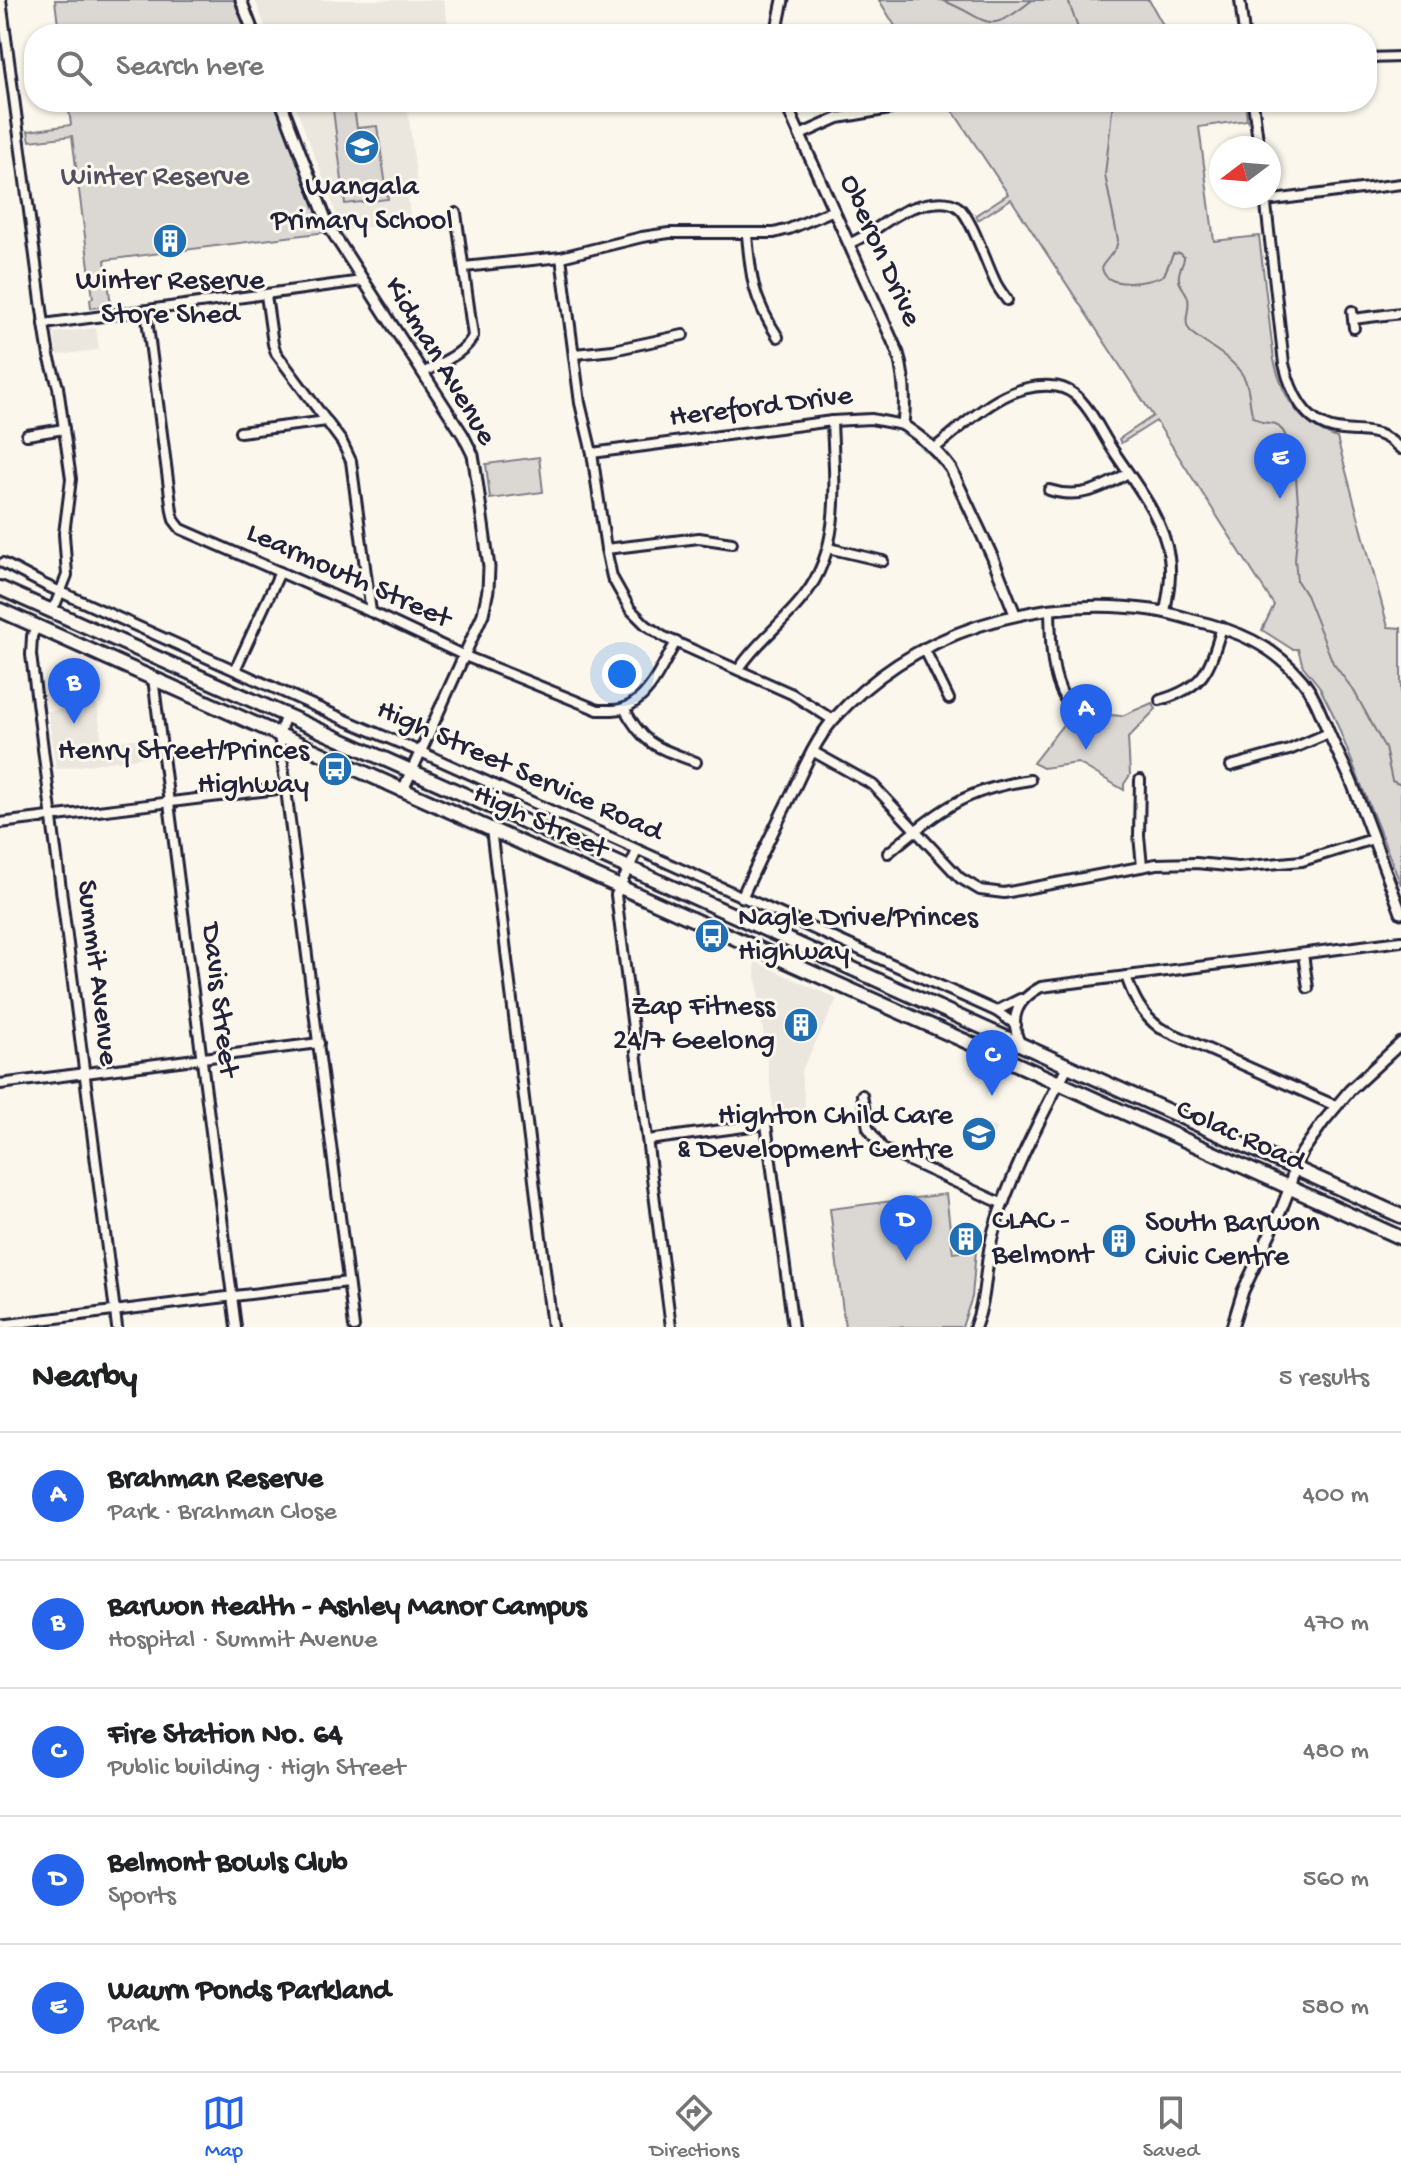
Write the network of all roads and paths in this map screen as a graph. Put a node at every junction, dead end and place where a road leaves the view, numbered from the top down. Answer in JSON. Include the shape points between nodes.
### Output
{"nodes":[{"id":1,"x":1,"y":0,"type":"edge"},
{"id":2,"x":241,"y":0,"type":"edge"},
{"id":3,"x":783,"y":0,"type":"edge"},
{"id":4,"x":1240,"y":0,"type":"edge"},
{"id":5,"x":250,"y":24,"type":"edge"},
{"id":6,"x":778,"y":24,"type":"edge"},
{"id":7,"x":1243,"y":24,"type":"edge"},
{"id":8,"x":1401,"y":57,"type":"edge"},
{"id":9,"x":1377,"y":58,"type":"edge"},
{"id":10,"x":4,"y":63,"type":"edge"},
{"id":11,"x":285,"y":112,"type":"edge"},
{"id":12,"x":790,"y":112,"type":"edge"},
{"id":13,"x":873,"y":112,"type":"edge"},
{"id":14,"x":1254,"y":112,"type":"edge"},
{"id":15,"x":800,"y":135,"type":"junction"},
{"id":16,"x":1257,"y":136,"type":"edge"},
{"id":17,"x":1401,"y":184,"type":"edge"},
{"id":18,"x":1281,"y":196,"type":"edge"},
{"id":19,"x":1266,"y":208,"type":"edge"},
{"id":20,"x":834,"y":210,"type":"junction"},
{"id":21,"x":456,"y":213,"type":"dead end"},
{"id":22,"x":747,"y":235,"type":"junction"},
{"id":23,"x":850,"y":243,"type":"junction"},
{"id":24,"x":561,"y":257,"type":"junction"},
{"id":25,"x":464,"y":267,"type":"junction"},
{"id":26,"x":362,"y":281,"type":"junction"},
{"id":27,"x":266,"y":295,"type":"junction"},
{"id":28,"x":1007,"y":300,"type":"dead end"},
{"id":29,"x":146,"y":311,"type":"junction"},
{"id":30,"x":1401,"y":313,"type":"edge"},
{"id":31,"x":1353,"y":319,"type":"dead end"},
{"id":32,"x":44,"y":324,"type":"junction"},
{"id":33,"x":683,"y":335,"type":"dead end"},
{"id":34,"x":778,"y":337,"type":"dead end"},
{"id":35,"x":575,"y":354,"type":"junction"},
{"id":36,"x":423,"y":373,"type":"junction"},
{"id":37,"x":327,"y":421,"type":"junction"},
{"id":38,"x":832,"y":421,"type":"junction"},
{"id":39,"x":903,"y":425,"type":"junction"},
{"id":40,"x":64,"y":429,"type":"junction"},
{"id":41,"x":240,"y":432,"type":"dead end"},
{"id":42,"x":27,"y":435,"type":"dead end"},
{"id":43,"x":935,"y":448,"type":"junction"},
{"id":44,"x":1401,"y":449,"type":"edge"},
{"id":45,"x":592,"y":453,"type":"junction"},
{"id":46,"x":1128,"y":473,"type":"junction"},
{"id":47,"x":1049,"y":490,"type":"dead end"},
{"id":48,"x":732,"y":543,"type":"dead end"},
{"id":49,"x":828,"y":548,"type":"junction"},
{"id":50,"x":606,"y":549,"type":"junction"},
{"id":51,"x":883,"y":561,"type":"dead end"},
{"id":52,"x":3,"y":563,"type":"dead end"},
{"id":53,"x":280,"y":572,"type":"junction"},
{"id":54,"x":0,"y":588,"type":"edge"},
{"id":55,"x":61,"y":591,"type":"junction"},
{"id":56,"x":0,"y":610,"type":"edge"},
{"id":57,"x":50,"y":610,"type":"junction"},
{"id":58,"x":1050,"y":610,"type":"junction"},
{"id":59,"x":371,"y":612,"type":"junction"},
{"id":60,"x":1165,"y":612,"type":"junction"},
{"id":61,"x":1015,"y":614,"type":"junction"},
{"id":62,"x":37,"y":626,"type":"junction"},
{"id":63,"x":1222,"y":627,"type":"junction"},
{"id":64,"x":676,"y":642,"type":"junction"},
{"id":65,"x":924,"y":648,"type":"junction"},
{"id":66,"x":465,"y":656,"type":"junction"},
{"id":67,"x":739,"y":669,"type":"junction"},
{"id":68,"x":235,"y":670,"type":"junction"},
{"id":69,"x":153,"y":678,"type":"junction"},
{"id":70,"x":949,"y":699,"type":"dead end"},
{"id":71,"x":1065,"y":699,"type":"dead end"},
{"id":72,"x":1160,"y":700,"type":"dead end"},
{"id":73,"x":624,"y":708,"type":"junction"},
{"id":74,"x":286,"y":715,"type":"junction"},
{"id":75,"x":833,"y":720,"type":"junction"},
{"id":76,"x":1329,"y":733,"type":"junction"},
{"id":77,"x":279,"y":734,"type":"junction"},
{"id":78,"x":812,"y":751,"type":"junction"},
{"id":79,"x":421,"y":752,"type":"junction"},
{"id":80,"x":696,"y":762,"type":"dead end"},
{"id":81,"x":1231,"y":766,"type":"dead end"},
{"id":82,"x":412,"y":771,"type":"junction"},
{"id":83,"x":1030,"y":780,"type":"dead end"},
{"id":84,"x":1140,"y":780,"type":"dead end"},
{"id":85,"x":286,"y":788,"type":"junction"},
{"id":86,"x":403,"y":790,"type":"junction"},
{"id":87,"x":169,"y":802,"type":"junction"},
{"id":88,"x":52,"y":817,"type":"junction"},
{"id":89,"x":0,"y":823,"type":"edge"},
{"id":90,"x":491,"y":829,"type":"junction"},
{"id":91,"x":916,"y":830,"type":"junction"},
{"id":92,"x":1373,"y":839,"type":"junction"},
{"id":93,"x":637,"y":851,"type":"junction"},
{"id":94,"x":888,"y":853,"type":"dead end"},
{"id":95,"x":1142,"y":866,"type":"junction"},
{"id":96,"x":629,"y":868,"type":"junction"},
{"id":97,"x":619,"y":887,"type":"junction"},
{"id":98,"x":742,"y":897,"type":"junction"},
{"id":99,"x":1401,"y":913,"type":"edge"},
{"id":100,"x":1401,"y":941,"type":"edge"},
{"id":101,"x":1303,"y":954,"type":"junction"},
{"id":102,"x":1126,"y":976,"type":"junction"},
{"id":103,"x":1308,"y":988,"type":"dead end"},
{"id":104,"x":1024,"y":997,"type":"junction"},
{"id":105,"x":996,"y":1011,"type":"junction"},
{"id":106,"x":1016,"y":1025,"type":"junction"},
{"id":107,"x":319,"y":1043,"type":"junction"},
{"id":108,"x":1020,"y":1043,"type":"junction"},
{"id":109,"x":1401,"y":1043,"type":"edge"},
{"id":110,"x":200,"y":1058,"type":"junction"},
{"id":111,"x":1068,"y":1065,"type":"junction"},
{"id":112,"x":85,"y":1073,"type":"junction"},
{"id":113,"x":1059,"y":1083,"type":"junction"},
{"id":114,"x":0,"y":1084,"type":"edge"},
{"id":115,"x":862,"y":1095,"type":"dead end"},
{"id":116,"x":1336,"y":1106,"type":"junction"},
{"id":117,"x":648,"y":1140,"type":"junction"},
{"id":118,"x":1292,"y":1177,"type":"junction"},
{"id":119,"x":1003,"y":1204,"type":"junction"},
{"id":120,"x":1401,"y":1216,"type":"edge"},
{"id":121,"x":1401,"y":1238,"type":"edge"},
{"id":122,"x":348,"y":1282,"type":"junction"},
{"id":123,"x":232,"y":1296,"type":"junction"},
{"id":124,"x":114,"y":1311,"type":"junction"},
{"id":125,"x":0,"y":1325,"type":"edge"},
{"id":126,"x":117,"y":1327,"type":"edge"},
{"id":127,"x":236,"y":1327,"type":"edge"},
{"id":128,"x":354,"y":1327,"type":"edge"},
{"id":129,"x":552,"y":1327,"type":"edge"},
{"id":130,"x":671,"y":1327,"type":"edge"},
{"id":131,"x":793,"y":1327,"type":"edge"},
{"id":132,"x":975,"y":1327,"type":"edge"},
{"id":133,"x":1232,"y":1327,"type":"edge"}],
"edges":[{"from":1,"to":10,"type":"street"},
{"from":2,"to":5,"type":"street"},
{"from":3,"to":6,"type":"street"},
{"from":4,"to":7,"type":"street"},
{"from":8,"to":9,"type":"street"},
{"from":10,"to":32,"type":"street","via":[[21,137]]},
{"from":11,"to":26,"type":"street","name":"Kidman Avenue","via":[[329,227]]},
{"from":12,"to":15,"type":"street","name":"Oberon Drive"},
{"from":13,"to":15,"type":"street","via":[[838,118]]},
{"from":14,"to":16,"type":"street"},
{"from":15,"to":20,"type":"street","name":"Oberon Drive"},
{"from":17,"to":18,"type":"street"},
{"from":19,"to":44,"type":"street","via":[[1284,364],[1295,397],[1322,424],[1379,433]]},
{"from":20,"to":22,"type":"street","via":[[789,229]]},
{"from":20,"to":23,"type":"street","name":"Oberon Drive"},
{"from":21,"to":25,"type":"street"},
{"from":22,"to":24,"type":"street","via":[[657,235]]},
{"from":22,"to":34,"type":"street","via":[[754,291]]},
{"from":23,"to":28,"type":"street","via":[[911,208],[952,204],[967,218]]},
{"from":23,"to":39,"type":"street","name":"Oberon Drive","via":[[898,353],[906,399]]},
{"from":24,"to":25,"type":"street"},
{"from":24,"to":35,"type":"street"},
{"from":25,"to":36,"type":"street","via":[[473,336],[464,348]]},
{"from":26,"to":27,"type":"street"},
{"from":26,"to":36,"type":"street","name":"Kidman Avenue"},
{"from":27,"to":29,"type":"street"},
{"from":27,"to":37,"type":"street","via":[[276,353]]},
{"from":29,"to":32,"type":"street"},
{"from":29,"to":53,"type":"street","name":"Learmouth Street","via":[[177,526]]},
{"from":30,"to":31,"type":"street"},
{"from":32,"to":40,"type":"street"},
{"from":33,"to":35,"type":"street"},
{"from":35,"to":45,"type":"street"},
{"from":36,"to":66,"type":"street","name":"Kidman Avenue","via":[[463,435],[475,467],[488,590]]},
{"from":37,"to":41,"type":"street"},
{"from":37,"to":59,"type":"street","via":[[351,461]]},
{"from":38,"to":39,"type":"street","name":"Hereford Drive","via":[[871,419]]},
{"from":38,"to":45,"type":"street","name":"Hereford Drive"},
{"from":38,"to":49,"type":"street","via":[[835,494]]},
{"from":39,"to":43,"type":"street","name":"Hereford Drive"},
{"from":40,"to":42,"type":"street"},
{"from":40,"to":55,"type":"street","via":[[71,479],[64,534],[67,575]]},
{"from":43,"to":46,"type":"street","via":[[1006,395],[1056,386],[1081,401]]},
{"from":43,"to":61,"type":"street","name":"Hereford Drive","via":[[974,516]]},
{"from":45,"to":50,"type":"street"},
{"from":46,"to":47,"type":"street","via":[[1085,492],[1066,495]]},
{"from":46,"to":60,"type":"street","via":[[1166,545],[1170,573]]},
{"from":48,"to":50,"type":"street","via":[[699,538]]},
{"from":49,"to":51,"type":"street"},
{"from":49,"to":67,"type":"street","via":[[807,594]]},
{"from":50,"to":64,"type":"street","via":[[612,577],[630,609]]},
{"from":52,"to":55,"type":"street","name":"High Street Service Road"},
{"from":53,"to":59,"type":"street","name":"Learmouth Street"},
{"from":53,"to":68,"type":"street"},
{"from":54,"to":57,"type":"highway","name":"High Street"},
{"from":55,"to":57,"type":"street"},
{"from":55,"to":68,"type":"street","name":"High Street Service Road"},
{"from":56,"to":62,"type":"highway","name":"High Street"},
{"from":57,"to":62,"type":"highway"},
{"from":57,"to":74,"type":"highway","name":"High Street"},
{"from":58,"to":60,"type":"street","via":[[1112,607]]},
{"from":58,"to":61,"type":"street"},
{"from":58,"to":71,"type":"street","via":[[1057,684]]},
{"from":59,"to":66,"type":"street","name":"Learmouth Street"},
{"from":60,"to":63,"type":"street"},
{"from":61,"to":65,"type":"street"},
{"from":62,"to":69,"type":"highway","name":"High Street"},
{"from":62,"to":88,"type":"street","name":"Summit Avenue","via":[[31,655]]},
{"from":63,"to":72,"type":"street","via":[[1199,681]]},
{"from":63,"to":76,"type":"street","via":[[1263,644],[1292,668],[1316,702]]},
{"from":64,"to":67,"type":"street"},
{"from":64,"to":73,"type":"street","via":[[649,687]]},
{"from":65,"to":70,"type":"street"},
{"from":65,"to":75,"type":"street"},
{"from":66,"to":73,"type":"street","name":"Learmouth Street","via":[[598,710]]},
{"from":66,"to":79,"type":"street","name":"Kidman Avenue"},
{"from":67,"to":75,"type":"street"},
{"from":68,"to":79,"type":"street","name":"High Street Service Road"},
{"from":69,"to":77,"type":"highway","name":"High Street"},
{"from":69,"to":87,"type":"street","name":"Davis Street"},
{"from":73,"to":80,"type":"street","via":[[647,740]]},
{"from":74,"to":77,"type":"street"},
{"from":74,"to":82,"type":"highway","name":"High Street"},
{"from":75,"to":78,"type":"street"},
{"from":76,"to":81,"type":"street"},
{"from":76,"to":92,"type":"street"},
{"from":77,"to":85,"type":"street"},
{"from":77,"to":86,"type":"highway","name":"High Street"},
{"from":78,"to":91,"type":"street","via":[[873,785]]},
{"from":78,"to":98,"type":"street"},
{"from":79,"to":82,"type":"street","name":"Kidman Avenue"},
{"from":79,"to":93,"type":"street","name":"High Street Service Road"},
{"from":82,"to":86,"type":"street","name":"Kidman Avenue"},
{"from":82,"to":96,"type":"highway","name":"High Street"},
{"from":83,"to":91,"type":"street","via":[[972,794]]},
{"from":84,"to":95,"type":"street"},
{"from":85,"to":87,"type":"street"},
{"from":85,"to":107,"type":"street"},
{"from":86,"to":90,"type":"highway","name":"High Street"},
{"from":87,"to":88,"type":"street"},
{"from":87,"to":110,"type":"street","name":"Davis Street"},
{"from":88,"to":89,"type":"street"},
{"from":88,"to":112,"type":"street","name":"Summit Avenue"},
{"from":90,"to":97,"type":"highway","name":"High Street"},
{"from":90,"to":129,"type":"street"},
{"from":91,"to":94,"type":"street"},
{"from":91,"to":95,"type":"street","via":[[960,878],[991,893]]},
{"from":92,"to":95,"type":"street","via":[[1302,861],[1260,866]]},
{"from":92,"to":99,"type":"street"},
{"from":93,"to":96,"type":"street","name":"High Street"},
{"from":93,"to":98,"type":"street","name":"High Street Service Road"},
{"from":96,"to":97,"type":"street"},
{"from":96,"to":108,"type":"highway","name":"High Street"},
{"from":97,"to":113,"type":"highway","name":"High Street"},
{"from":97,"to":117,"type":"street"},
{"from":98,"to":105,"type":"street","name":"High Street Service Road"},
{"from":100,"to":101,"type":"street"},
{"from":101,"to":102,"type":"street"},
{"from":101,"to":103,"type":"street"},
{"from":102,"to":104,"type":"street","via":[[1041,987]]},
{"from":102,"to":116,"type":"street","via":[[1138,1006],[1160,1028]]},
{"from":104,"to":105,"type":"street"},
{"from":104,"to":106,"type":"street"},
{"from":105,"to":106,"type":"street","name":"High Street Service Road"},
{"from":106,"to":108,"type":"street"},
{"from":107,"to":110,"type":"street"},
{"from":107,"to":122,"type":"street"},
{"from":108,"to":111,"type":"highway","name":"High Street"},
{"from":109,"to":116,"type":"street"},
{"from":110,"to":112,"type":"street"},
{"from":110,"to":123,"type":"street","name":"Davis Street"},
{"from":111,"to":113,"type":"street"},
{"from":111,"to":118,"type":"highway","name":"Colac Road"},
{"from":112,"to":114,"type":"street"},
{"from":112,"to":124,"type":"street","name":"Summit Avenue"},
{"from":113,"to":118,"type":"highway","name":"Colac Road"},
{"from":113,"to":119,"type":"street"},
{"from":115,"to":119,"type":"street","via":[[868,1128],[883,1149]]},
{"from":116,"to":118,"type":"street"},
{"from":117,"to":130,"type":"street"},
{"from":117,"to":131,"type":"street","via":[[766,1124]]},
{"from":118,"to":120,"type":"highway","name":"Colac Road"},
{"from":118,"to":121,"type":"highway","name":"Colac Road"},
{"from":118,"to":133,"type":"street"},
{"from":119,"to":132,"type":"street"},
{"from":122,"to":123,"type":"street"},
{"from":122,"to":128,"type":"street"},
{"from":123,"to":124,"type":"street"},
{"from":123,"to":127,"type":"street","name":"Davis Street"},
{"from":124,"to":125,"type":"street"},
{"from":124,"to":126,"type":"street","name":"Summit Avenue"}]}
